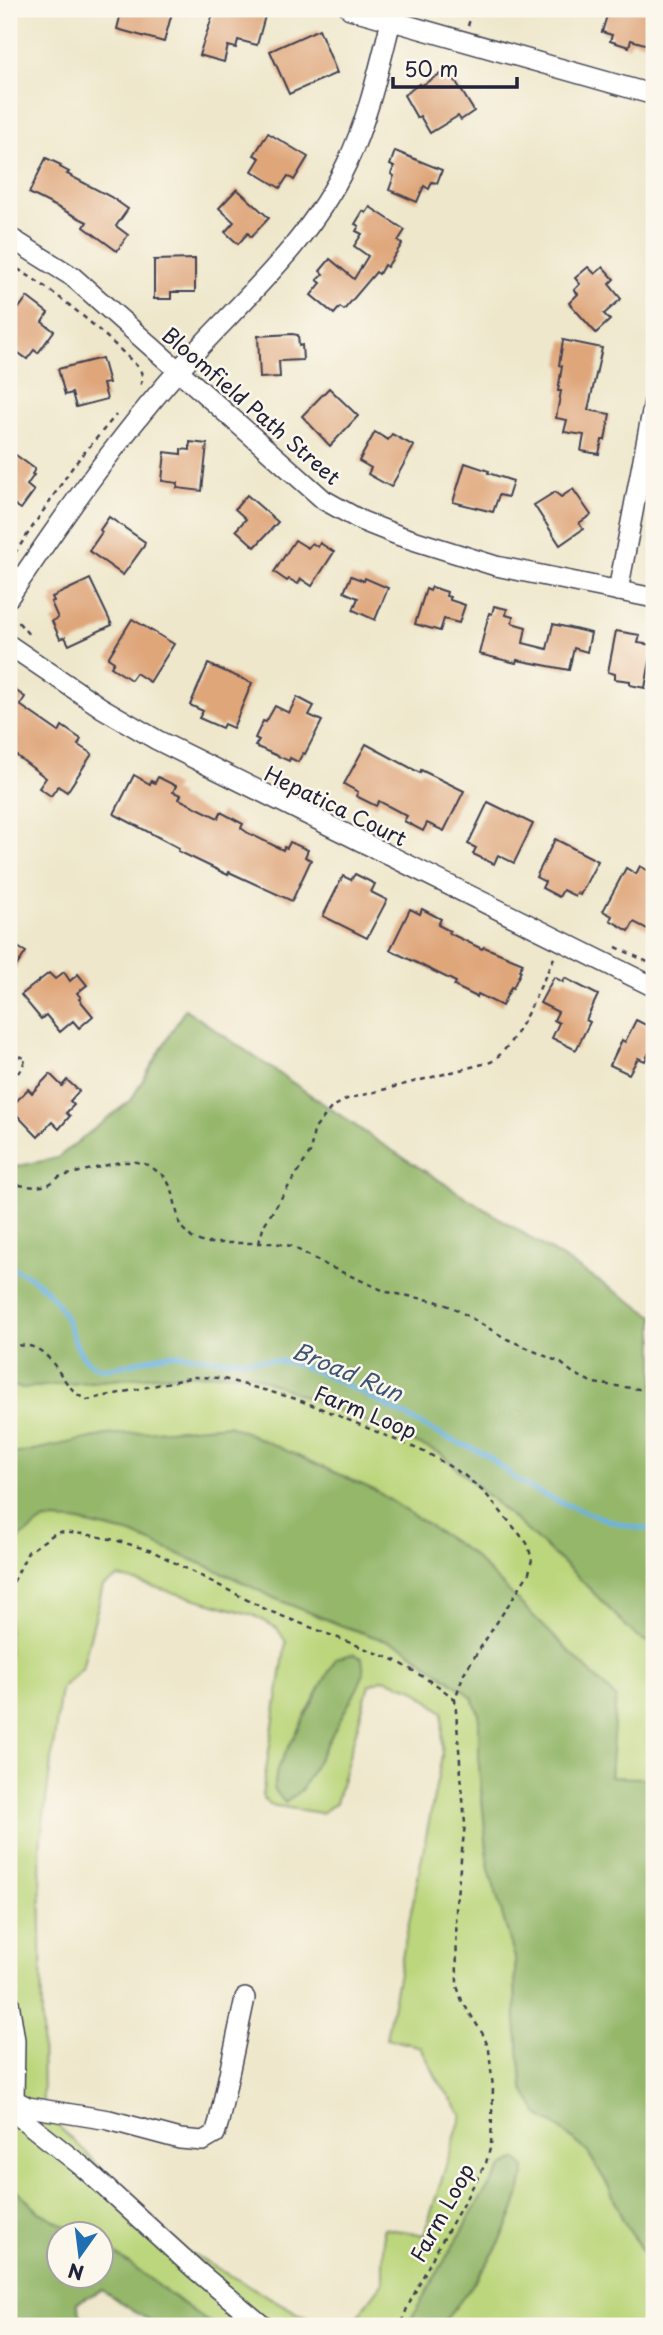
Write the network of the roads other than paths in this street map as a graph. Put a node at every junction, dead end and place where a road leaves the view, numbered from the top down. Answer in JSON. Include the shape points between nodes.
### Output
{"nodes":[{"id":1,"x":350,"y":9,"type":"edge"},
{"id":2,"x":391,"y":21,"type":"junction"},
{"id":3,"x":654,"y":95,"type":"edge"},
{"id":4,"x":9,"y":237,"type":"edge"},
{"id":5,"x":178,"y":371,"type":"junction"},
{"id":6,"x":654,"y":401,"type":"edge"},
{"id":7,"x":618,"y":591,"type":"junction"},
{"id":8,"x":9,"y":597,"type":"edge"},
{"id":9,"x":654,"y":598,"type":"edge"},
{"id":10,"x":9,"y":645,"type":"edge"},
{"id":11,"x":654,"y":987,"type":"edge"},
{"id":12,"x":245,"y":1998,"type":"dead end"},
{"id":13,"x":9,"y":2002,"type":"edge"},
{"id":14,"x":14,"y":2100,"type":"junction"},
{"id":15,"x":263,"y":2326,"type":"edge"}],
"edges":[{"from":1,"to":2,"type":"street"},
{"from":2,"to":3,"type":"street"},
{"from":2,"to":5,"type":"street","via":[[371,98],[347,163],[307,230]]},
{"from":4,"to":5,"type":"street","name":"Bloomfield Path Street","via":[[73,277]]},
{"from":5,"to":7,"type":"street","name":"Bloomfield Path Street","via":[[324,500],[362,522],[496,566]]},
{"from":5,"to":8,"type":"street","via":[[110,452]]},
{"from":6,"to":7,"type":"street"},
{"from":7,"to":9,"type":"street","name":"Bloomfield Path Street"},
{"from":10,"to":11,"type":"street","name":"Hepatica Court","via":[[156,740]]},
{"from":12,"to":14,"type":"street","via":[[219,2121],[215,2134],[203,2141],[28,2107]]},
{"from":13,"to":14,"type":"street","via":[[15,2040]]},
{"from":14,"to":15,"type":"street","via":[[21,2118]]}]}
